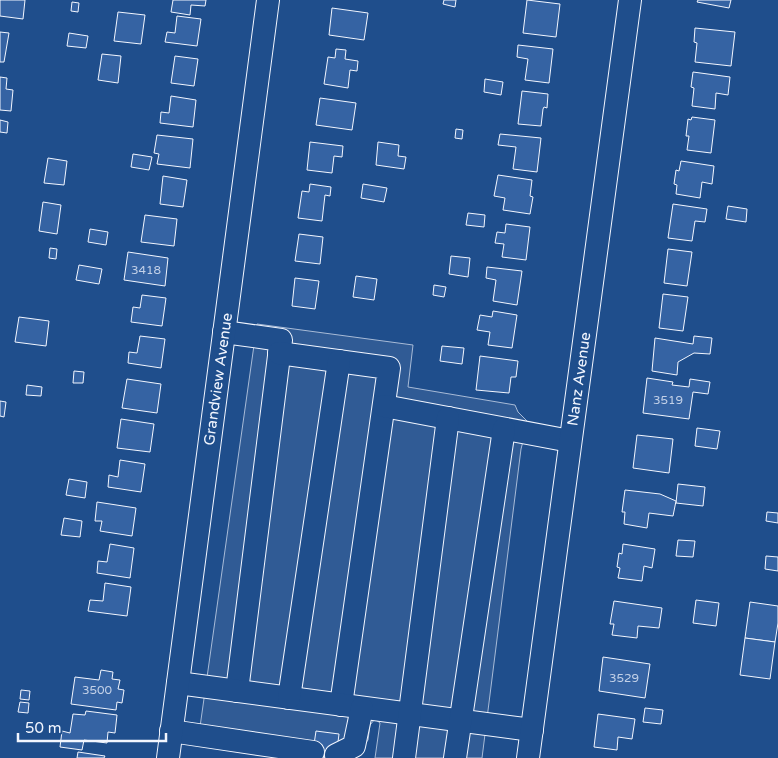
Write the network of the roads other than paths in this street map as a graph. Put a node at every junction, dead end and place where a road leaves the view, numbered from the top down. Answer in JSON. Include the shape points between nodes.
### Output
{"nodes":[{"id":1,"x":268,"y":0,"type":"edge"},
{"id":2,"x":630,"y":0,"type":"edge"},
{"id":3,"x":224,"y":332,"type":"junction"},
{"id":4,"x":280,"y":353,"type":"junction"},
{"id":5,"x":339,"y":361,"type":"junction"},
{"id":6,"x":384,"y":406,"type":"junction"},
{"id":7,"x":448,"y":418,"type":"junction"},
{"id":8,"x":504,"y":429,"type":"junction"},
{"id":9,"x":570,"y":441,"type":"junction"},
{"id":10,"x":178,"y":683,"type":"junction"},
{"id":11,"x":238,"y":691,"type":"junction"},
{"id":12,"x":289,"y":698,"type":"junction"},
{"id":13,"x":351,"y":706,"type":"junction"},
{"id":14,"x":410,"y":714,"type":"junction"},
{"id":15,"x":460,"y":721,"type":"junction"},
{"id":16,"x":532,"y":730,"type":"junction"},
{"id":17,"x":172,"y":732,"type":"junction"},
{"id":18,"x":313,"y":752,"type":"dead end"},
{"id":19,"x":336,"y":755,"type":"dead end"},
{"id":20,"x":168,"y":758,"type":"edge"},
{"id":21,"x":404,"y":758,"type":"edge"},
{"id":22,"x":455,"y":758,"type":"edge"},
{"id":23,"x":528,"y":758,"type":"edge"}],
"edges":[{"from":1,"to":3,"type":"street","name":"Grandview Avenue"},
{"from":2,"to":9,"type":"street","name":"Nanz Avenue"},
{"from":3,"to":4,"type":"street","via":[[281,340]]},
{"from":3,"to":10,"type":"street","name":"Grandview Avenue"},
{"from":4,"to":5,"type":"street"},
{"from":4,"to":11,"type":"street"},
{"from":5,"to":6,"type":"street","via":[[390,368]]},
{"from":5,"to":12,"type":"street"},
{"from":6,"to":7,"type":"street"},
{"from":6,"to":13,"type":"street"},
{"from":7,"to":8,"type":"street"},
{"from":7,"to":14,"type":"street"},
{"from":8,"to":9,"type":"street"},
{"from":8,"to":15,"type":"street"},
{"from":9,"to":16,"type":"street","name":"Nanz Avenue"},
{"from":10,"to":11,"type":"street"},
{"from":10,"to":17,"type":"street","name":"Grandview Avenue"},
{"from":11,"to":12,"type":"street"},
{"from":12,"to":13,"type":"street"},
{"from":13,"to":14,"type":"street"},
{"from":13,"to":19,"type":"street","via":[[354,746]]},
{"from":14,"to":15,"type":"street"},
{"from":14,"to":21,"type":"street"},
{"from":15,"to":16,"type":"street"},
{"from":15,"to":22,"type":"street"},
{"from":16,"to":23,"type":"street","name":"Nanz Avenue"},
{"from":17,"to":18,"type":"street"},
{"from":17,"to":20,"type":"street","name":"Grandview Avenue"}]}
